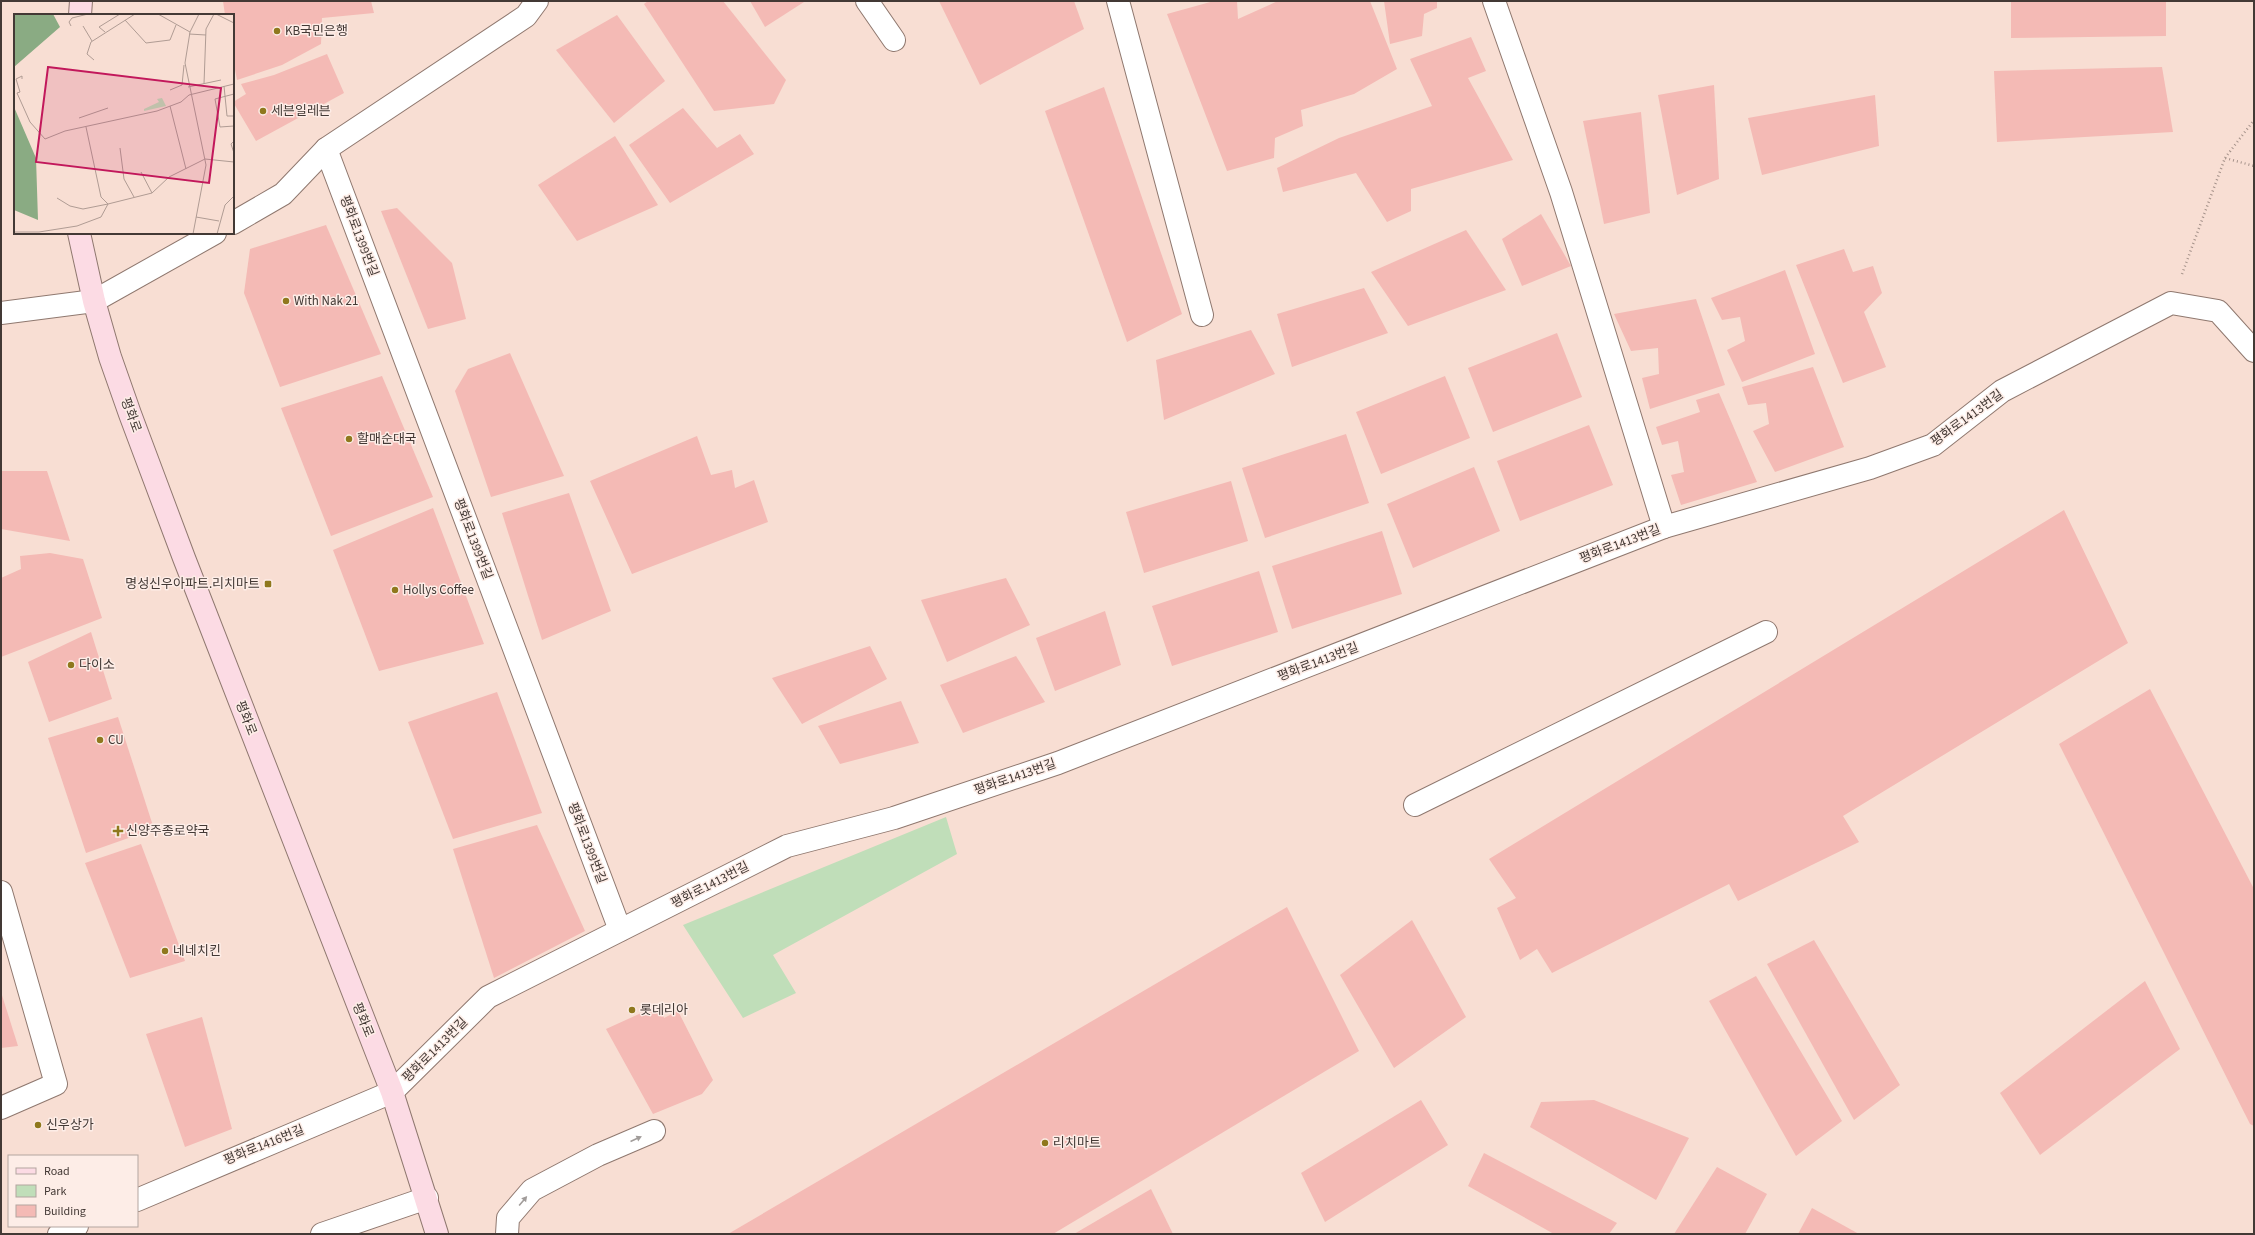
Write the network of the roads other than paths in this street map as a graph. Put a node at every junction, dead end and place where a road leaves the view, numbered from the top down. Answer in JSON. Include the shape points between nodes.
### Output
{"nodes":[{"id":1,"x":81,"y":1,"type":"edge"},
{"id":2,"x":537,"y":1,"type":"edge"},
{"id":3,"x":867,"y":1,"type":"edge"},
{"id":4,"x":1118,"y":1,"type":"edge"},
{"id":5,"x":1494,"y":1,"type":"edge"},
{"id":6,"x":80,"y":14,"type":"edge"},
{"id":7,"x":894,"y":40,"type":"dead end"},
{"id":8,"x":326,"y":148,"type":"junction"},
{"id":9,"x":234,"y":222,"type":"edge"},
{"id":10,"x":79,"y":234,"type":"edge"},
{"id":11,"x":213,"y":234,"type":"edge"},
{"id":12,"x":94,"y":301,"type":"junction"},
{"id":13,"x":1,"y":313,"type":"edge"},
{"id":14,"x":1202,"y":315,"type":"dead end"},
{"id":15,"x":2254,"y":351,"type":"edge"},
{"id":16,"x":1664,"y":527,"type":"junction"},
{"id":17,"x":1766,"y":632,"type":"dead end"},
{"id":18,"x":1415,"y":805,"type":"dead end"},
{"id":19,"x":1,"y":892,"type":"edge"},
{"id":20,"x":620,"y":930,"type":"junction"},
{"id":21,"x":392,"y":1092,"type":"junction"},
{"id":22,"x":1,"y":1108,"type":"edge"},
{"id":23,"x":654,"y":1131,"type":"dead end"},
{"id":24,"x":427,"y":1198,"type":"junction"},
{"id":25,"x":138,"y":1200,"type":"edge"},
{"id":26,"x":75,"y":1227,"type":"edge"},
{"id":27,"x":59,"y":1234,"type":"edge"},
{"id":28,"x":322,"y":1234,"type":"edge"},
{"id":29,"x":437,"y":1234,"type":"edge"},
{"id":30,"x":507,"y":1234,"type":"edge"}],
"edges":[{"from":1,"to":6,"type":"main road"},
{"from":2,"to":8,"type":"street","via":[[526,16]]},
{"from":3,"to":7,"type":"street"},
{"from":4,"to":14,"type":"street"},
{"from":5,"to":16,"type":"street","via":[[1561,192]]},
{"from":8,"to":9,"type":"street","via":[[284,194]]},
{"from":8,"to":20,"type":"street","name":"평화로1399번길"},
{"from":10,"to":12,"type":"main road","name":"평화로"},
{"from":11,"to":12,"type":"street"},
{"from":12,"to":13,"type":"street"},
{"from":12,"to":21,"type":"main road","name":"평화로","via":[[110,357],[184,558]]},
{"from":15,"to":16,"type":"street","name":"평화로1413번길","via":[[2218,311],[2171,303],[2002,391],[1933,445],[1870,468]]},
{"from":16,"to":20,"type":"street","name":"평화로1413번길","via":[[1058,763],[894,818],[787,846]]},
{"from":17,"to":18,"type":"street"},
{"from":19,"to":22,"type":"street","via":[[56,1084]]},
{"from":20,"to":21,"type":"street","name":"평화로1413번길","via":[[488,998]]},
{"from":21,"to":24,"type":"main road","name":"평화로"},
{"from":21,"to":25,"type":"street","name":"평화로1416번길"},
{"from":30,"to":23,"type":"street","one_way":true,"via":[[508,1218],[532,1190],[598,1155]]},
{"from":24,"to":28,"type":"street"},
{"from":24,"to":29,"type":"main road","name":"평화로"},
{"from":26,"to":27,"type":"street"}]}
